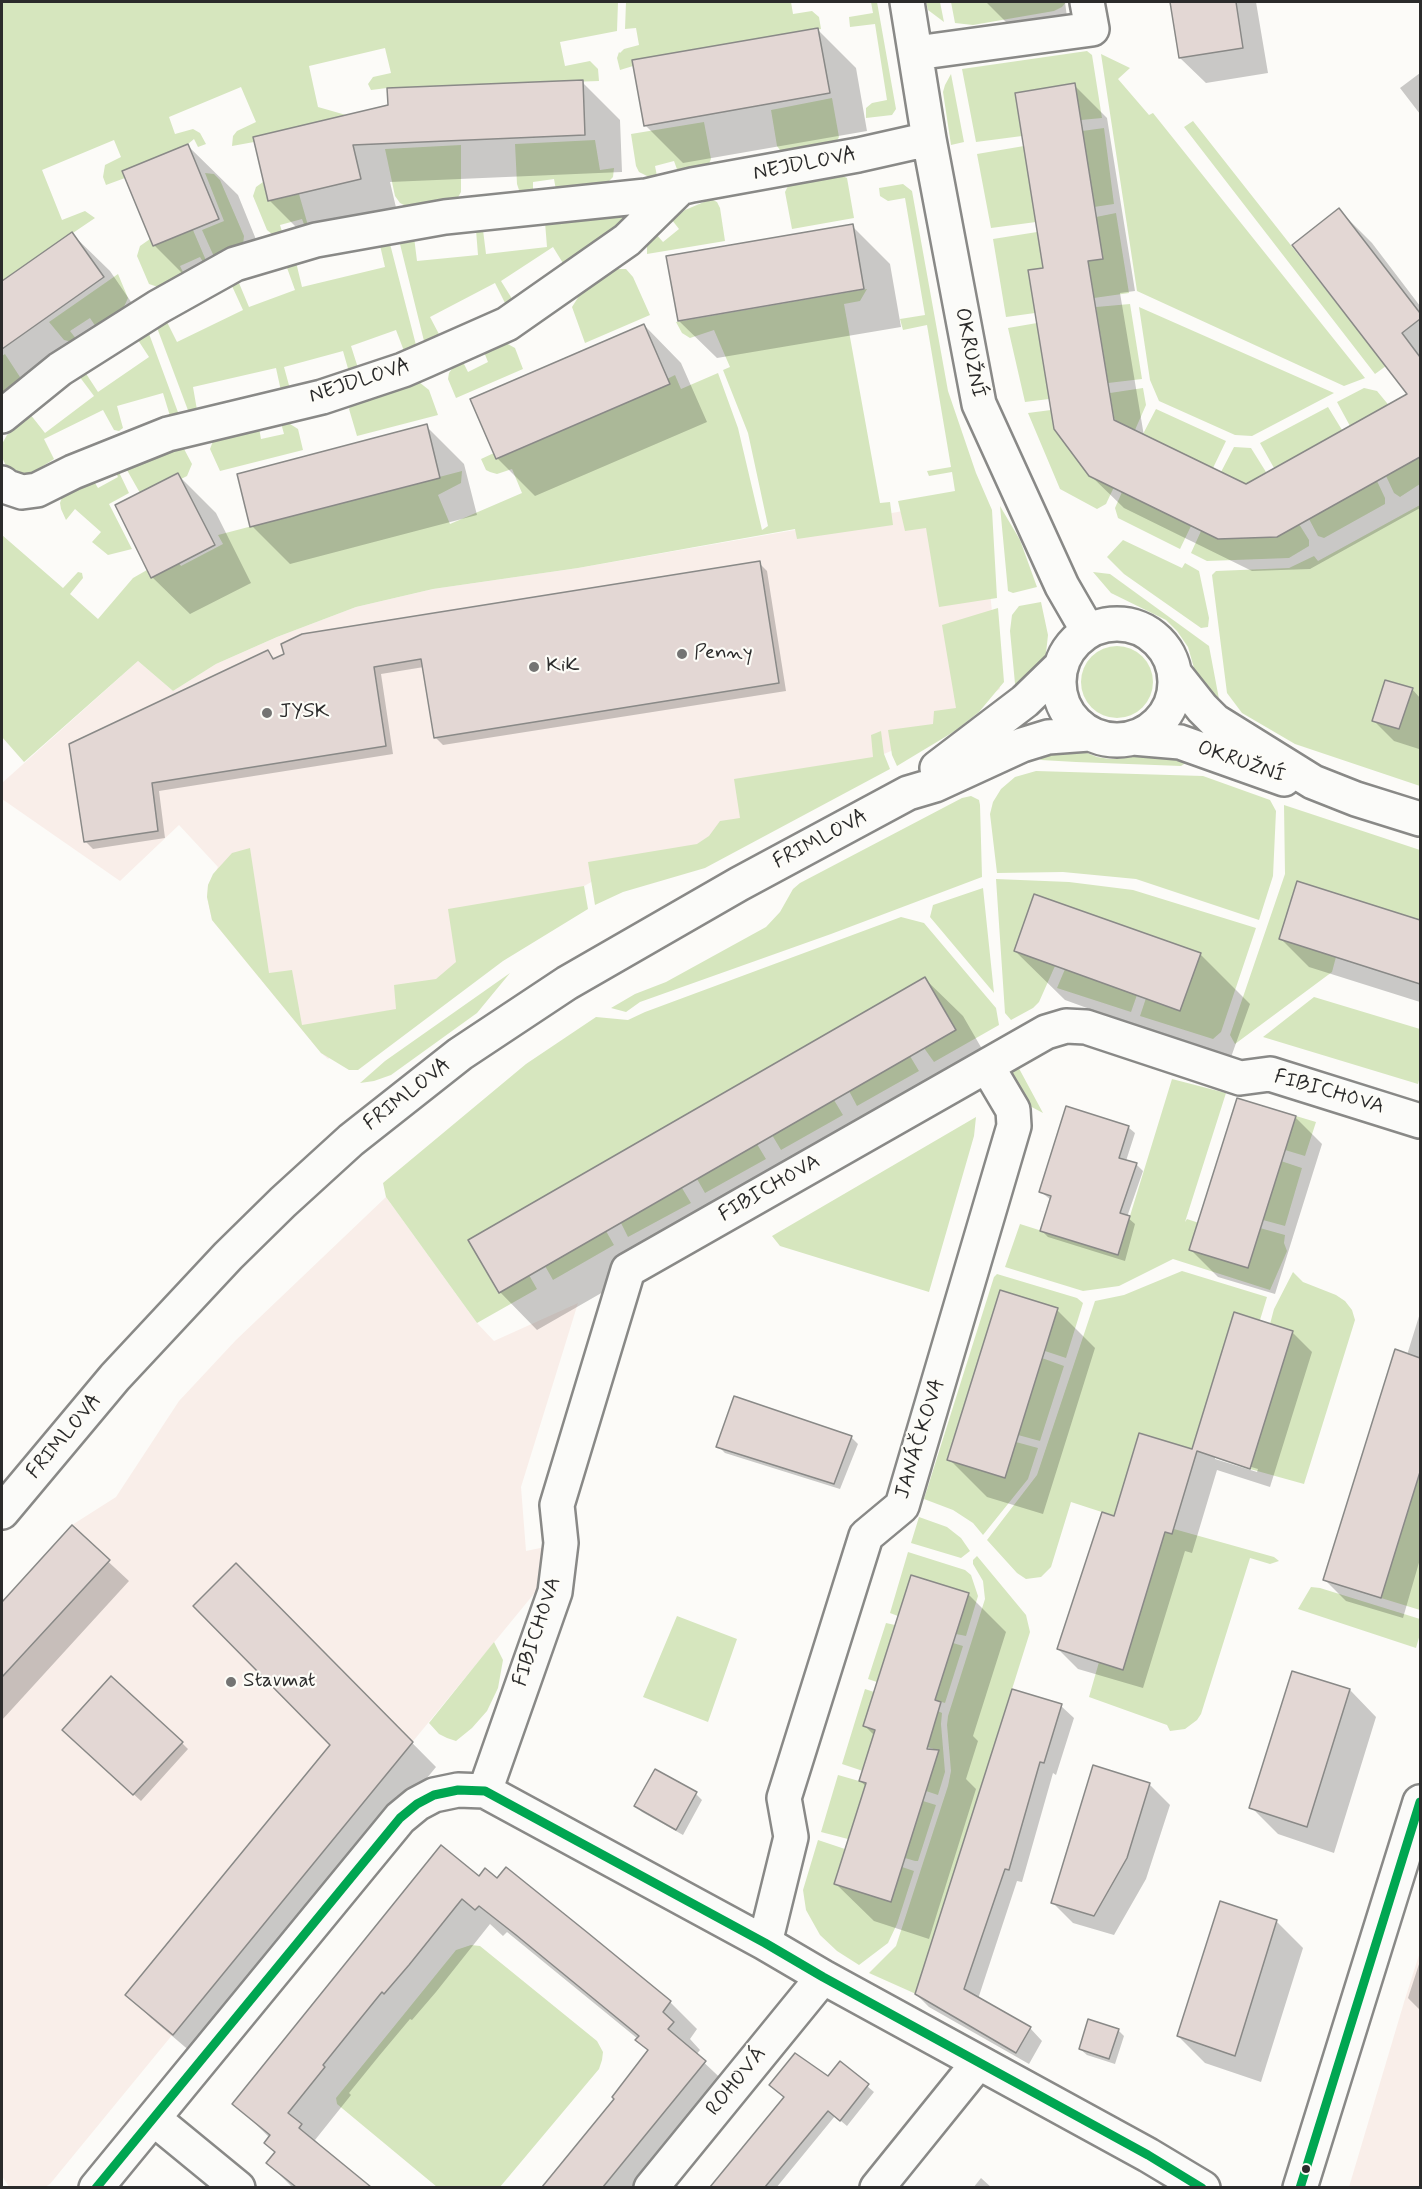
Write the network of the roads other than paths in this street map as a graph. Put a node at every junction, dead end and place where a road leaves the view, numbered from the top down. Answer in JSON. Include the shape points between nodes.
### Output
{"nodes":[{"id":1,"x":907,"y":2,"type":"edge"},
{"id":2,"x":1087,"y":2,"type":"edge"},
{"id":3,"x":916,"y":52,"type":"junction"},
{"id":4,"x":929,"y":139,"type":"junction"},
{"id":5,"x":680,"y":188,"type":"junction"},
{"id":6,"x":2,"y":416,"type":"edge"},
{"id":7,"x":2,"y":483,"type":"edge"},
{"id":8,"x":1088,"y":631,"type":"junction"},
{"id":9,"x":1060,"y":667,"type":"junction"},
{"id":10,"x":1175,"y":674,"type":"junction"},
{"id":11,"x":1089,"y":734,"type":"junction"},
{"id":12,"x":1133,"y":738,"type":"junction"},
{"id":13,"x":1313,"y":782,"type":"junction"},
{"id":14,"x":908,"y":793,"type":"junction"},
{"id":15,"x":1420,"y":819,"type":"edge"},
{"id":16,"x":987,"y":1065,"type":"junction"},
{"id":17,"x":1420,"y":1121,"type":"edge"},
{"id":18,"x":2,"y":1512,"type":"edge"},
{"id":19,"x":471,"y":1790,"type":"junction"},
{"id":20,"x":1420,"y":1802,"type":"edge"},
{"id":21,"x":765,"y":1943,"type":"junction"},
{"id":22,"x":823,"y":1977,"type":"junction"},
{"id":23,"x":978,"y":2063,"type":"junction"},
{"id":24,"x":154,"y":2119,"type":"junction"},
{"id":25,"x":96,"y":2187,"type":"edge"},
{"id":26,"x":238,"y":2187,"type":"edge"},
{"id":27,"x":651,"y":2187,"type":"edge"},
{"id":28,"x":877,"y":2187,"type":"edge"},
{"id":29,"x":1203,"y":2187,"type":"edge"},
{"id":30,"x":1300,"y":2187,"type":"edge"}],
"edges":[{"from":1,"to":3,"type":"street","name":"OKRUŽNÍ"},
{"from":2,"to":3,"type":"street","via":[[1092,29]]},
{"from":3,"to":4,"type":"street","name":"OKRUŽNÍ"},
{"from":4,"to":5,"type":"street","name":"NEJDLOVA"},
{"from":4,"to":8,"type":"street","name":"OKRUŽNÍ","via":[[979,404],[1062,586]]},
{"from":5,"to":6,"type":"street","name":"NEJDLOVA","via":[[646,196],[434,218],[323,237],[235,264],[60,369]]},
{"from":5,"to":7,"type":"street","name":"NEJDLOVA","via":[[627,240],[516,318],[426,360],[322,397],[168,434],[37,490],[22,492]]},
{"from":8,"to":9,"type":"street","via":[[1066,653]]},
{"from":8,"to":10,"type":"street","name":"OKRUŽNÍ","via":[[1125,624],[1143,629],[1170,656]]},
{"from":9,"to":11,"type":"street","via":[[1059,687],[1064,705],[1074,722]]},
{"from":9,"to":14,"type":"street","name":"FRIMLOVA","via":[[1025,701]]},
{"from":10,"to":12,"type":"street","name":"OKRUŽNÍ","via":[[1175,693],[1169,711],[1158,725]]},
{"from":10,"to":13,"type":"street","name":"OKRUŽNÍ","via":[[1215,721]]},
{"from":11,"to":12,"type":"street","name":"OKRUŽNÍ","via":[[1106,740]]},
{"from":11,"to":14,"type":"street","name":"FRIMLOVA","via":[[1048,737],[1022,745],[935,785]]},
{"from":12,"to":13,"type":"street","name":"OKRUŽNÍ","via":[[1180,742],[1271,776]]},
{"from":13,"to":15,"type":"street","name":"OKRUŽNÍ"},
{"from":14,"to":18,"type":"street","name":"FRIMLOVA","via":[[567,983],[406,1095],[282,1202],[228,1256],[123,1368]]},
{"from":16,"to":17,"type":"street","name":"FIBICHOVA","via":[[1046,1032],[1066,1026],[1086,1027],[1240,1078],[1270,1074]]},
{"from":16,"to":19,"type":"street","name":"FIBICHOVA","via":[[628,1270],[557,1505],[561,1543],[555,1592]]},
{"from":16,"to":21,"type":"street","name":"JANÁČKOVA","via":[[1013,1110],[1014,1126],[902,1506],[866,1536],[784,1798],[792,1837]]},
{"from":19,"to":21,"type":"street"},
{"from":19,"to":24,"type":"street","via":[[435,1795],[400,1818]]},
{"from":20,"to":30,"type":"street"},
{"from":21,"to":22,"type":"street"},
{"from":22,"to":23,"type":"street"},
{"from":22,"to":27,"type":"street","name":"ROHOVÁ"},
{"from":23,"to":28,"type":"street"},
{"from":23,"to":29,"type":"street"},
{"from":24,"to":25,"type":"street"},
{"from":24,"to":26,"type":"street"}]}
